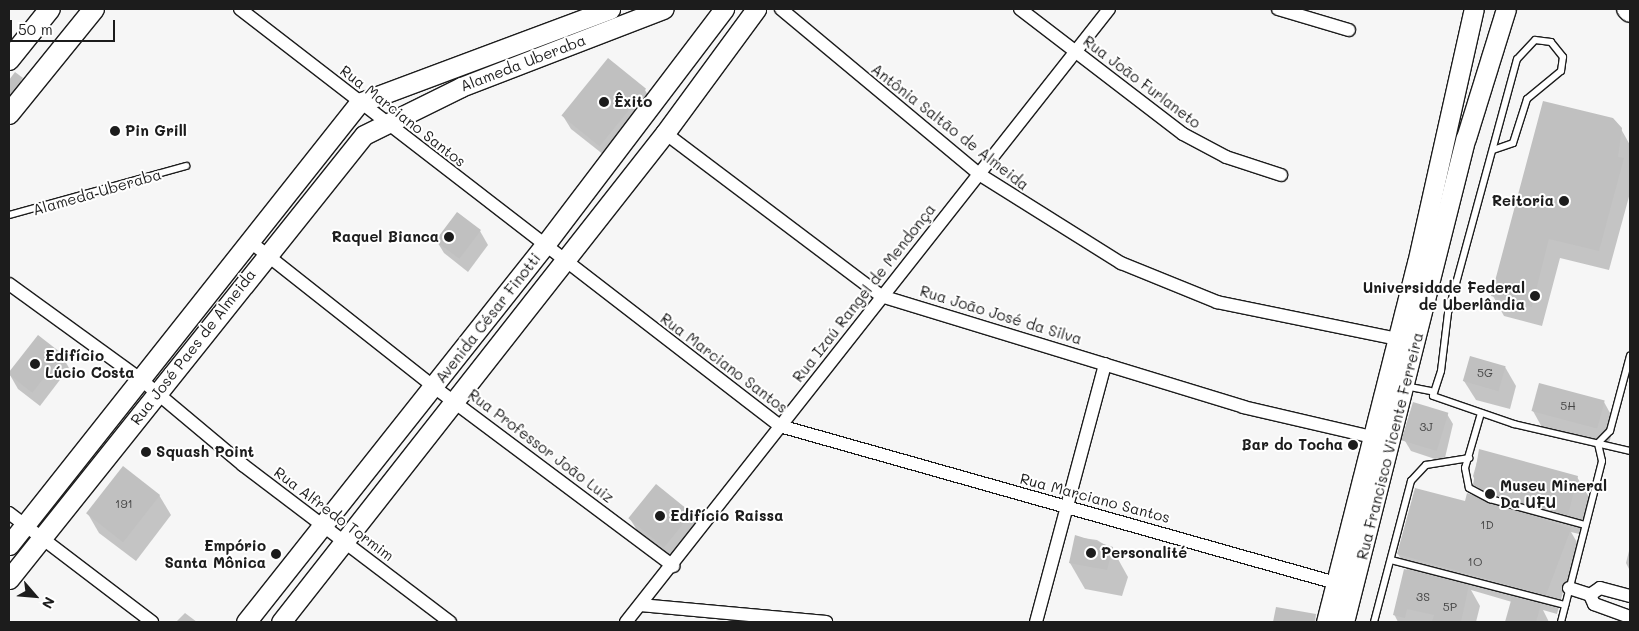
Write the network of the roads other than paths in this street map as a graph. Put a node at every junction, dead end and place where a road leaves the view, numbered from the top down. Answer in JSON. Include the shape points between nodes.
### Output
{"nodes":[{"id":1,"x":50,"y":9,"type":"edge"},
{"id":2,"x":94,"y":9,"type":"edge"},
{"id":3,"x":240,"y":9,"type":"edge"},
{"id":4,"x":610,"y":9,"type":"edge"},
{"id":5,"x":663,"y":9,"type":"edge"},
{"id":6,"x":724,"y":9,"type":"edge"},
{"id":7,"x":756,"y":9,"type":"edge"},
{"id":8,"x":781,"y":9,"type":"edge"},
{"id":9,"x":1020,"y":9,"type":"edge"},
{"id":10,"x":1110,"y":9,"type":"edge"},
{"id":11,"x":1278,"y":9,"type":"edge"},
{"id":12,"x":1474,"y":9,"type":"edge"},
{"id":13,"x":1506,"y":9,"type":"edge"},
{"id":14,"x":1627,"y":9,"type":"edge"},
{"id":15,"x":1630,"y":12,"type":"edge"},
{"id":16,"x":1349,"y":30,"type":"dead end"},
{"id":17,"x":1076,"y":52,"type":"junction"},
{"id":18,"x":9,"y":60,"type":"edge"},
{"id":19,"x":359,"y":103,"type":"junction"},
{"id":20,"x":9,"y":114,"type":"edge"},
{"id":21,"x":386,"y":123,"type":"junction"},
{"id":22,"x":665,"y":133,"type":"junction"},
{"id":23,"x":1493,"y":150,"type":"junction"},
{"id":24,"x":186,"y":166,"type":"dead end"},
{"id":25,"x":979,"y":174,"type":"junction"},
{"id":26,"x":1282,"y":176,"type":"dead end"},
{"id":27,"x":1447,"y":176,"type":"junction"},
{"id":28,"x":9,"y":215,"type":"edge"},
{"id":29,"x":248,"y":240,"type":"junction"},
{"id":30,"x":544,"y":246,"type":"junction"},
{"id":31,"x":266,"y":256,"type":"junction"},
{"id":32,"x":565,"y":262,"type":"junction"},
{"id":33,"x":9,"y":284,"type":"edge"},
{"id":34,"x":880,"y":296,"type":"junction"},
{"id":35,"x":1397,"y":339,"type":"junction"},
{"id":36,"x":1630,"y":356,"type":"edge"},
{"id":37,"x":1105,"y":364,"type":"junction"},
{"id":38,"x":139,"y":378,"type":"junction"},
{"id":39,"x":1405,"y":386,"type":"junction"},
{"id":40,"x":434,"y":387,"type":"junction"},
{"id":41,"x":1431,"y":391,"type":"junction"},
{"id":42,"x":156,"y":395,"type":"junction"},
{"id":43,"x":454,"y":401,"type":"junction"},
{"id":44,"x":1481,"y":413,"type":"junction"},
{"id":45,"x":780,"y":426,"type":"junction"},
{"id":46,"x":1372,"y":437,"type":"junction"},
{"id":47,"x":1598,"y":443,"type":"junction"},
{"id":48,"x":1630,"y":451,"type":"edge"},
{"id":49,"x":1469,"y":458,"type":"junction"},
{"id":50,"x":1068,"y":506,"type":"junction"},
{"id":51,"x":9,"y":513,"type":"edge"},
{"id":52,"x":25,"y":524,"type":"junction"},
{"id":53,"x":320,"y":524,"type":"junction"},
{"id":54,"x":1585,"y":526,"type":"junction"},
{"id":55,"x":42,"y":536,"type":"junction"},
{"id":56,"x":342,"y":542,"type":"junction"},
{"id":57,"x":9,"y":545,"type":"edge"},
{"id":58,"x":1391,"y":560,"type":"junction"},
{"id":59,"x":673,"y":566,"type":"junction"},
{"id":60,"x":9,"y":579,"type":"edge"},
{"id":61,"x":1345,"y":585,"type":"junction"},
{"id":62,"x":1569,"y":588,"type":"junction"},
{"id":63,"x":1590,"y":595,"type":"junction"},
{"id":64,"x":1630,"y":596,"type":"edge"},
{"id":65,"x":640,"y":605,"type":"junction"},
{"id":66,"x":1565,"y":605,"type":"junction"},
{"id":67,"x":1630,"y":617,"type":"edge"},
{"id":68,"x":152,"y":622,"type":"edge"},
{"id":69,"x":246,"y":622,"type":"edge"},
{"id":70,"x":281,"y":622,"type":"edge"},
{"id":71,"x":450,"y":622,"type":"edge"},
{"id":72,"x":626,"y":622,"type":"edge"},
{"id":73,"x":826,"y":622,"type":"edge"},
{"id":74,"x":1036,"y":622,"type":"edge"},
{"id":75,"x":1326,"y":622,"type":"edge"},
{"id":76,"x":1344,"y":622,"type":"edge"},
{"id":77,"x":1374,"y":622,"type":"edge"},
{"id":78,"x":1561,"y":622,"type":"edge"}],
"edges":[{"from":1,"to":18,"type":"main road"},
{"from":2,"to":20,"type":"main road"},
{"from":3,"to":19,"type":"street","name":"Rua Marciano Santos"},
{"from":4,"to":19,"type":"main road","name":"Alameda Uberaba"},
{"from":5,"to":21,"type":"main road","name":"Alameda Uberaba","via":[[461,87]]},
{"from":6,"to":30,"type":"main road","name":"Avenida César Finotti"},
{"from":7,"to":22,"type":"main road","name":"Avenida César Finotti"},
{"from":8,"to":25,"type":"street","name":"Antônia Saltão de Almeida"},
{"from":9,"to":17,"type":"street","name":"Rua João Furlaneto"},
{"from":10,"to":17,"type":"street","name":"Rua Izaú Rangel de Mendonça"},
{"from":11,"to":16,"type":"street"},
{"from":12,"to":27,"type":"main road","name":"Rua Francisco Vicente Ferreira"},
{"from":13,"to":27,"type":"main road","name":"Rua Francisco Vicente Ferreira"},
{"from":14,"to":15,"type":"main road"},
{"from":17,"to":25,"type":"street","name":"Rua Izaú Rangel de Mendonça"},
{"from":17,"to":26,"type":"street","name":"Rua João Furlaneto","via":[[1201,146]]},
{"from":19,"to":21,"type":"street","name":"Rua Marciano Santos"},
{"from":19,"to":29,"type":"main road","name":"Rua José Paes de Almeida"},
{"from":21,"to":30,"type":"street","name":"Rua Marciano Santos"},
{"from":21,"to":31,"type":"main road","name":"Rua José Paes de Almeida","via":[[347,151]]},
{"from":22,"to":32,"type":"main road","name":"Avenida César Finotti"},
{"from":22,"to":34,"type":"street","name":"Rua João José da Silva"},
{"from":23,"to":23,"type":"lane","via":[[1513,143],[1527,99],[1551,84],[1561,71],[1563,57],[1551,42],[1534,40],[1521,50]]},
{"from":23,"to":41,"type":"lane","via":[[1448,313],[1441,371]]},
{"from":24,"to":28,"type":"lane","name":"Alameda Uberaba"},
{"from":25,"to":34,"type":"street","name":"Rua Izaú Rangel de Mendonça"},
{"from":25,"to":35,"type":"street","name":"Antônia Saltão de Almeida","via":[[1081,240],[1172,286],[1264,314]]},
{"from":27,"to":35,"type":"main road","name":"Rua Francisco Vicente Ferreira"},
{"from":27,"to":39,"type":"main road","name":"Rua Francisco Vicente Ferreira"},
{"from":29,"to":31,"type":"street","name":"Rua Professor João Luiz"},
{"from":29,"to":38,"type":"main road","name":"Rua José Paes de Almeida"},
{"from":30,"to":32,"type":"street","name":"Rua Marciano Santos"},
{"from":30,"to":40,"type":"main road","name":"Avenida César Finotti"},
{"from":31,"to":40,"type":"street","name":"Rua Professor João Luiz"},
{"from":31,"to":42,"type":"main road","name":"Rua José Paes de Almeida"},
{"from":32,"to":43,"type":"main road","name":"Avenida César Finotti"},
{"from":32,"to":45,"type":"street","name":"Rua Marciano Santos"},
{"from":33,"to":38,"type":"street","name":"Rua Alfredo Tormim"},
{"from":34,"to":37,"type":"street","name":"Rua João José da Silva"},
{"from":34,"to":45,"type":"street","name":"Rua Izaú Rangel de Mendonça"},
{"from":35,"to":46,"type":"main road","name":"Rua Francisco Vicente Ferreira"},
{"from":36,"to":47,"type":"lane","via":[[1610,431]]},
{"from":37,"to":46,"type":"street","name":"Rua João José da Silva","via":[[1243,407]]},
{"from":37,"to":50,"type":"street"},
{"from":38,"to":42,"type":"street","name":"Rua Alfredo Tormim"},
{"from":38,"to":52,"type":"main road","name":"Rua José Paes de Almeida"},
{"from":39,"to":41,"type":"lane"},
{"from":39,"to":61,"type":"main road","name":"Rua Francisco Vicente Ferreira"},
{"from":40,"to":43,"type":"street","name":"Rua Professor João Luiz"},
{"from":40,"to":53,"type":"main road","name":"Avenida César Finotti"},
{"from":41,"to":44,"type":"lane","via":[[1439,401]]},
{"from":42,"to":53,"type":"street","name":"Rua Alfredo Tormim"},
{"from":42,"to":55,"type":"main road","name":"Rua José Paes de Almeida"},
{"from":43,"to":56,"type":"main road","name":"Avenida César Finotti"},
{"from":43,"to":59,"type":"street","name":"Rua Professor João Luiz"},
{"from":44,"to":47,"type":"lane"},
{"from":44,"to":49,"type":"lane"},
{"from":45,"to":50,"type":"street","name":"Rua Marciano Santos"},
{"from":45,"to":59,"type":"street","name":"Rua Izaú Rangel de Mendonça"},
{"from":46,"to":61,"type":"main road","name":"Rua Francisco Vicente Ferreira"},
{"from":47,"to":48,"type":"lane"},
{"from":47,"to":54,"type":"lane","via":[[1602,461]]},
{"from":49,"to":54,"type":"lane","via":[[1465,481],[1474,492]]},
{"from":49,"to":58,"type":"lane","via":[[1438,461],[1417,471]]},
{"from":50,"to":61,"type":"street","name":"Rua Marciano Santos"},
{"from":50,"to":74,"type":"street"},
{"from":51,"to":52,"type":"street"},
{"from":52,"to":55,"type":"street"},
{"from":52,"to":57,"type":"main road","name":"Rua José Paes de Almeida"},
{"from":53,"to":56,"type":"street","name":"Rua Alfredo Tormim"},
{"from":53,"to":69,"type":"main road","name":"Avenida César Finotti"},
{"from":54,"to":62,"type":"lane"},
{"from":55,"to":60,"type":"main road","name":"Rua José Paes de Almeida"},
{"from":55,"to":68,"type":"street"},
{"from":56,"to":70,"type":"main road","name":"Avenida César Finotti"},
{"from":56,"to":71,"type":"street","name":"Rua Alfredo Tormim"},
{"from":58,"to":66,"type":"lane"},
{"from":58,"to":77,"type":"lane"},
{"from":59,"to":65,"type":"street","name":"Rua Izaú Rangel de Mendonça"},
{"from":61,"to":75,"type":"main road","name":"Rua Francisco Vicente Ferreira"},
{"from":61,"to":76,"type":"main road","name":"Rua Francisco Vicente Ferreira"},
{"from":62,"to":63,"type":"street"},
{"from":62,"to":66,"type":"lane"},
{"from":63,"to":64,"type":"street","via":[[1600,588]]},
{"from":63,"to":67,"type":"street","via":[[1601,608]]},
{"from":65,"to":72,"type":"street","name":"Rua Izaú Rangel de Mendonça"},
{"from":65,"to":73,"type":"street"},
{"from":66,"to":78,"type":"lane"}]}
